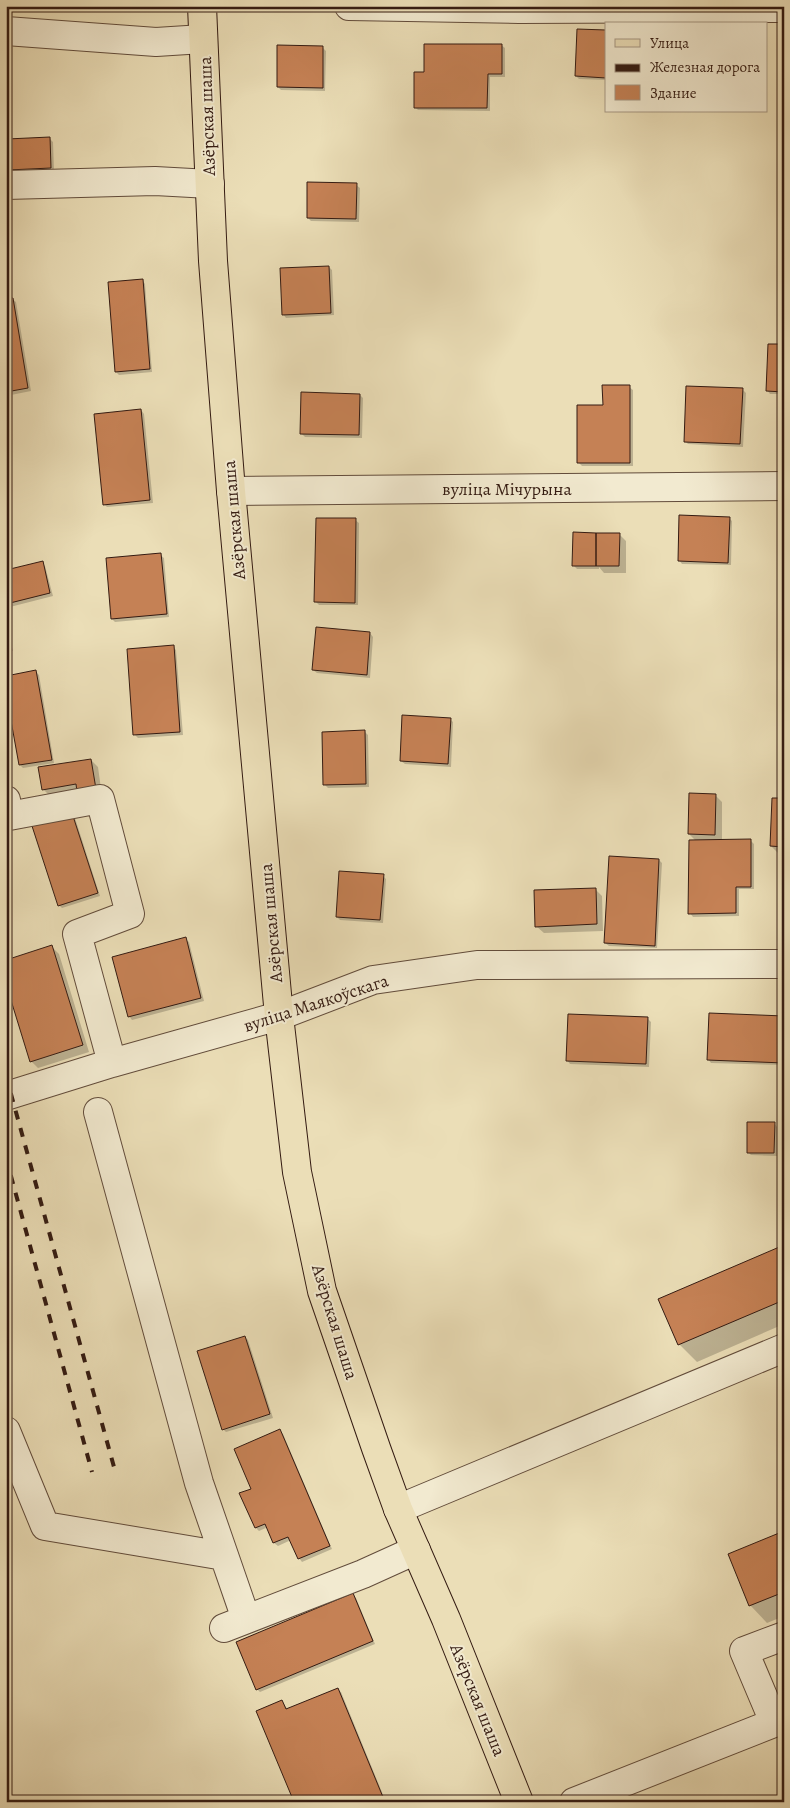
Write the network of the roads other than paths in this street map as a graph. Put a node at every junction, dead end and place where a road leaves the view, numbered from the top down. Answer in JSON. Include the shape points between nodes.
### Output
{"nodes":[{"id":1,"x":202,"y":6,"type":"edge"},
{"id":2,"x":349,"y":6,"type":"edge"},
{"id":3,"x":519,"y":8,"type":"edge"},
{"id":4,"x":784,"y":8,"type":"edge"},
{"id":5,"x":6,"y":31,"type":"edge"},
{"id":6,"x":204,"y":39,"type":"junction"},
{"id":7,"x":210,"y":184,"type":"junction"},
{"id":8,"x":6,"y":185,"type":"edge"},
{"id":9,"x":784,"y":486,"type":"edge"},
{"id":10,"x":231,"y":491,"type":"junction"},
{"id":11,"x":6,"y":800,"type":"edge"},
{"id":12,"x":784,"y":964,"type":"edge"},
{"id":13,"x":279,"y":1016,"type":"junction"},
{"id":14,"x":112,"y":1063,"type":"junction"},
{"id":15,"x":6,"y":1096,"type":"edge"},
{"id":16,"x":98,"y":1112,"type":"dead end"},
{"id":17,"x":784,"y":1348,"type":"edge"},
{"id":18,"x":6,"y":1431,"type":"edge"},
{"id":19,"x":398,"y":1509,"type":"junction"},
{"id":20,"x":416,"y":1550,"type":"junction"},
{"id":21,"x":224,"y":1556,"type":"junction"},
{"id":22,"x":784,"y":1636,"type":"edge"},
{"id":23,"x":779,"y":1720,"type":"edge"},
{"id":24,"x":519,"y":1802,"type":"edge"},
{"id":25,"x":574,"y":1802,"type":"edge"}],
"edges":[{"from":1,"to":6,"type":"main road","name":"Азёрская шаша"},
{"from":2,"to":3,"type":"street"},
{"from":3,"to":4,"type":"street"},
{"from":5,"to":6,"type":"street","via":[[156,42]]},
{"from":6,"to":7,"type":"main road","name":"Азёрская шаша"},
{"from":7,"to":8,"type":"street","via":[[155,181]]},
{"from":7,"to":10,"type":"main road","name":"Азёрская шаша"},
{"from":9,"to":10,"type":"street","name":"вуліца Мічурына"},
{"from":10,"to":13,"type":"main road","name":"Азёрская шаша"},
{"from":11,"to":14,"type":"street","via":[[9,816],[100,799],[130,914],[76,934]]},
{"from":12,"to":13,"type":"street","name":"вуліца Маякоўскага","via":[[477,965],[373,980]]},
{"from":13,"to":14,"type":"street","name":"вуліца Маякоўскага"},
{"from":13,"to":19,"type":"main road","name":"Азёрская шаша","via":[[297,1172],[322,1291]]},
{"from":14,"to":15,"type":"street","name":"вуліца Маякоўскага"},
{"from":16,"to":21,"type":"street","via":[[199,1483]]},
{"from":17,"to":19,"type":"street"},
{"from":18,"to":21,"type":"street","via":[[44,1526]]},
{"from":19,"to":20,"type":"main road","name":"Азёрская шаша"},
{"from":20,"to":21,"type":"street","via":[[235,1624]]},
{"from":20,"to":24,"type":"main road","name":"Азёрская шаша"},
{"from":22,"to":23,"type":"street","via":[[744,1651]]},
{"from":23,"to":25,"type":"street"}]}
